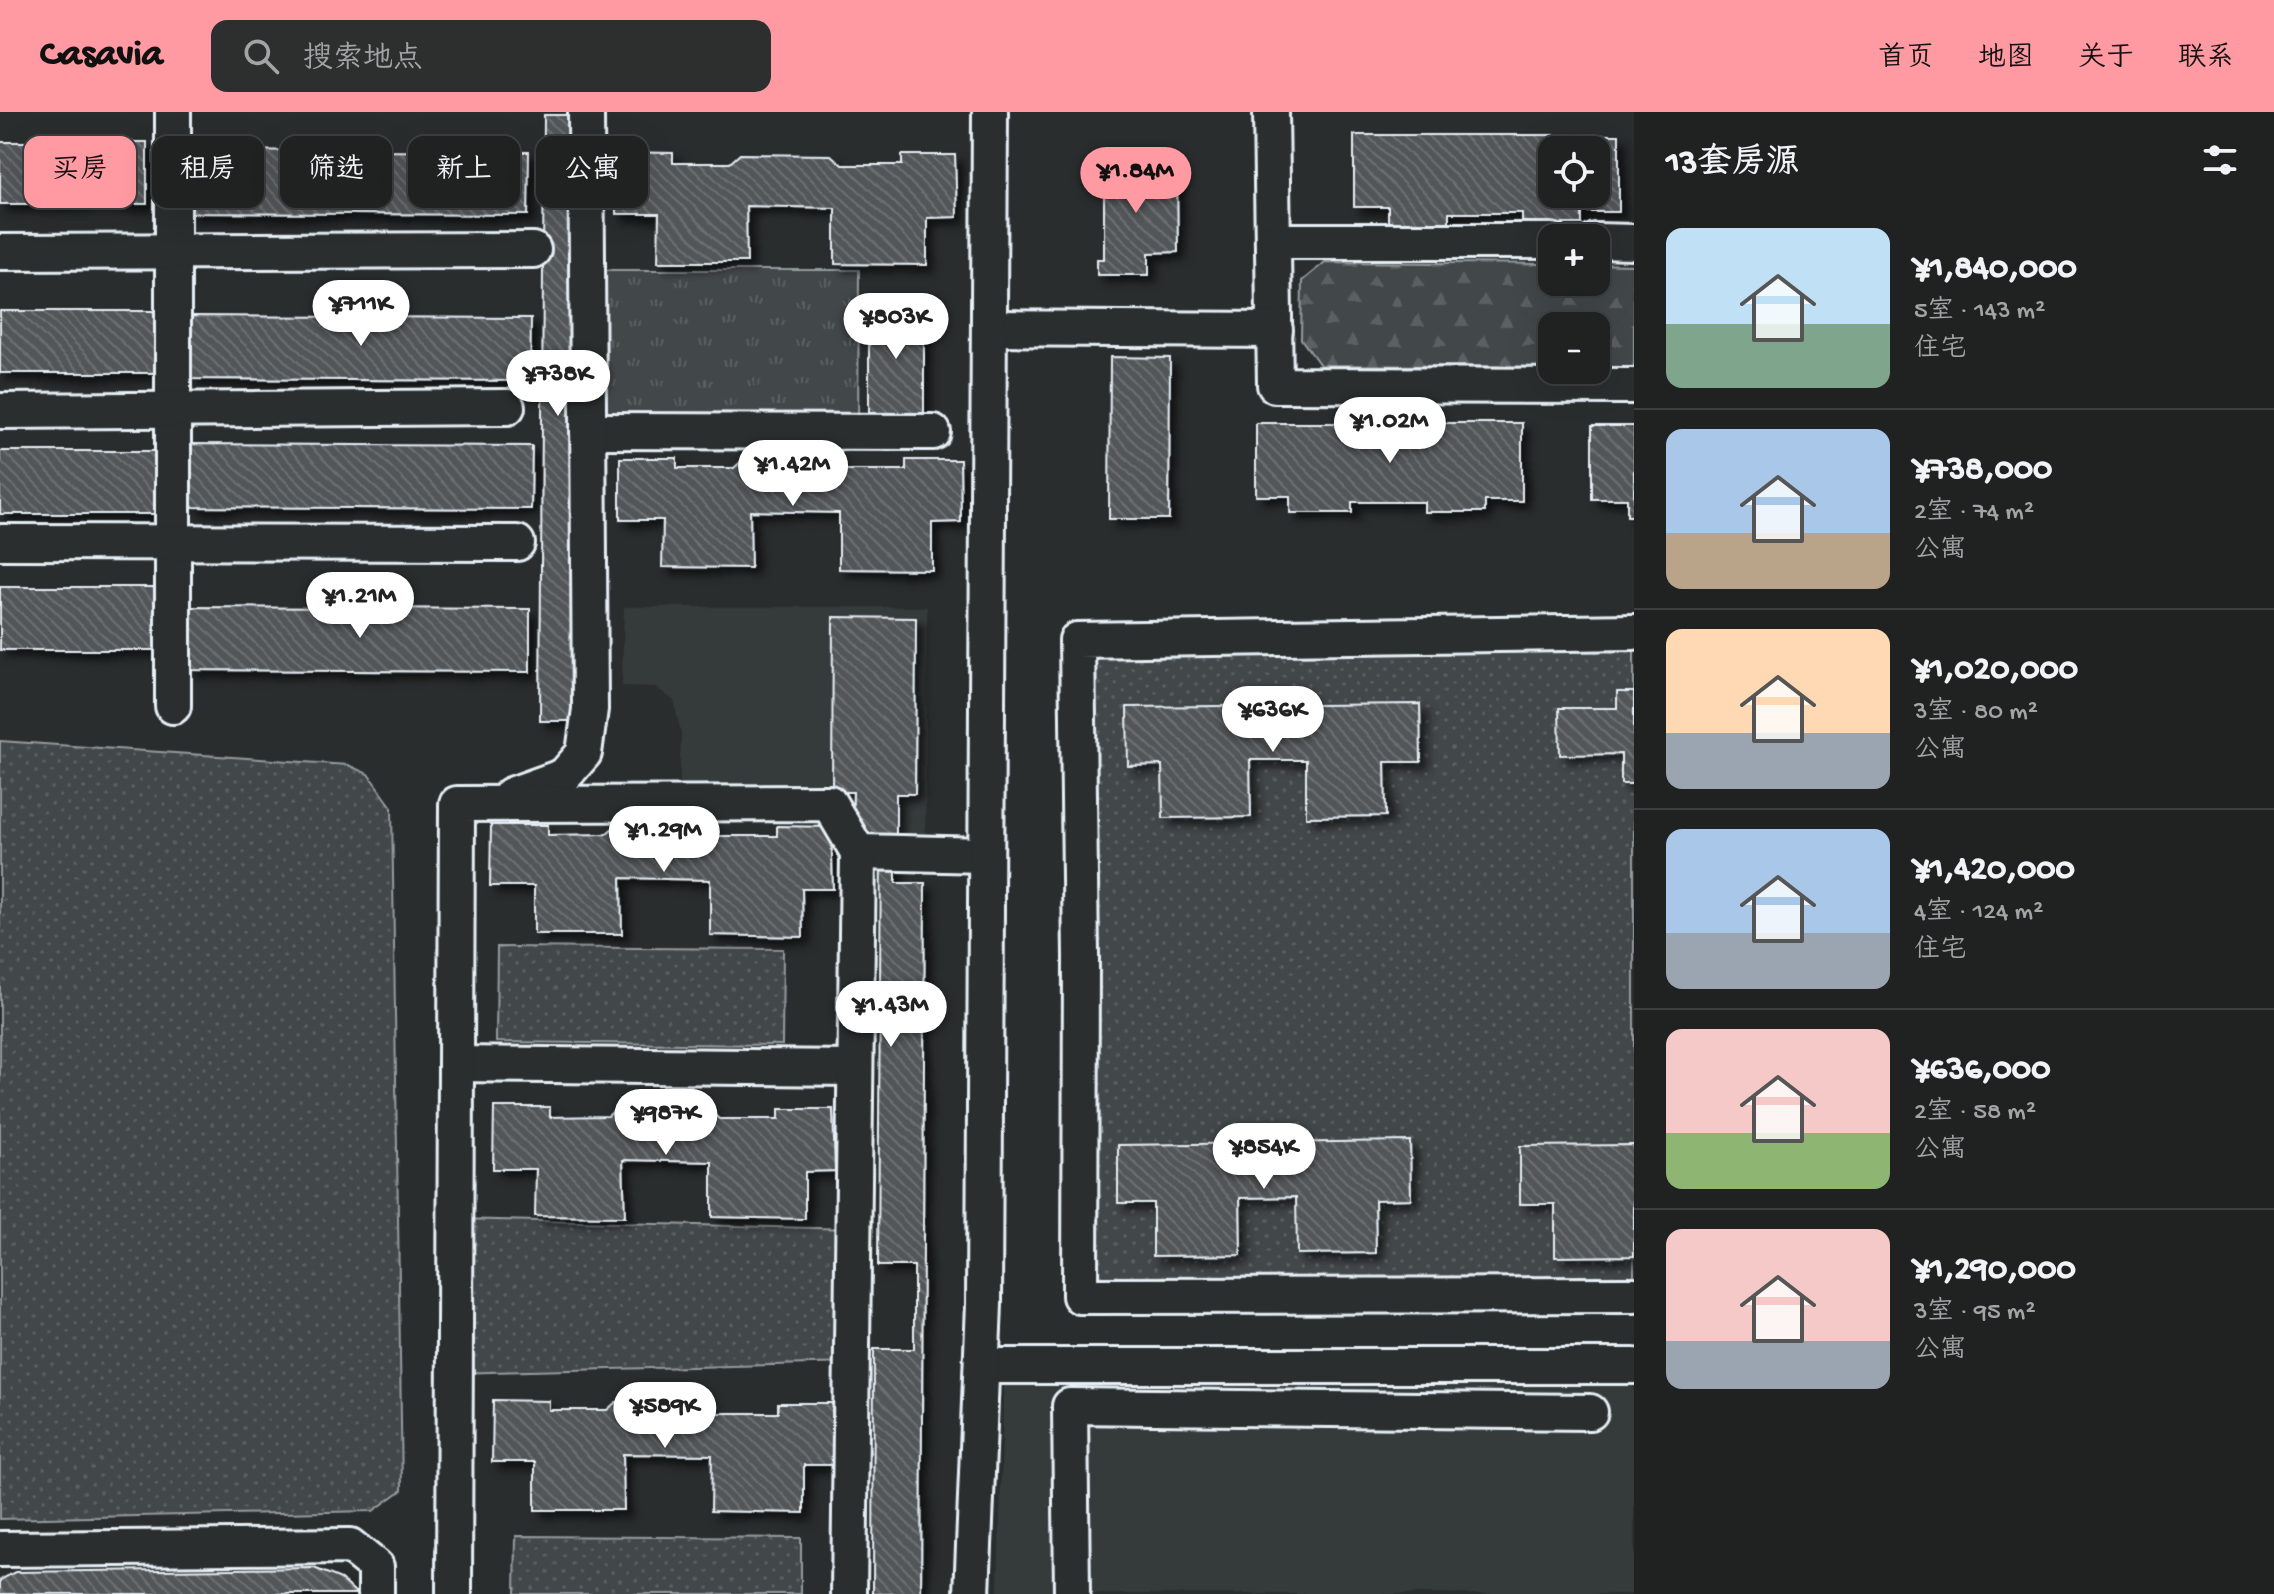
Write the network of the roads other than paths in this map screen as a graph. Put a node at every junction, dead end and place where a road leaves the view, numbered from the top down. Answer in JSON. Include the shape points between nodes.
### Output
{"nodes":[{"id":1,"x":173,"y":112,"type":"edge"},
{"id":2,"x":586,"y":112,"type":"edge"},
{"id":3,"x":990,"y":112,"type":"edge"},
{"id":4,"x":1271,"y":112,"type":"edge"},
{"id":5,"x":1274,"y":241,"type":"junction"},
{"id":6,"x":1538,"y":241,"type":"edge"},
{"id":7,"x":1610,"y":241,"type":"edge"},
{"id":8,"x":1634,"y":242,"type":"edge"},
{"id":9,"x":533,"y":250,"type":"dead end"},
{"id":10,"x":173,"y":251,"type":"junction"},
{"id":11,"x":0,"y":252,"type":"edge"},
{"id":12,"x":989,"y":328,"type":"junction"},
{"id":13,"x":1275,"y":330,"type":"junction"},
{"id":14,"x":1634,"y":386,"type":"edge"},
{"id":15,"x":507,"y":407,"type":"dead end"},
{"id":16,"x":173,"y":410,"type":"junction"},
{"id":17,"x":0,"y":411,"type":"edge"},
{"id":18,"x":588,"y":431,"type":"junction"},
{"id":19,"x":933,"y":432,"type":"dead end"},
{"id":20,"x":0,"y":542,"type":"edge"},
{"id":21,"x":173,"y":543,"type":"junction"},
{"id":22,"x":517,"y":543,"type":"dead end"},
{"id":23,"x":1634,"y":632,"type":"edge"},
{"id":24,"x":173,"y":706,"type":"dead end"},
{"id":25,"x":488,"y":804,"type":"junction"},
{"id":26,"x":858,"y":852,"type":"junction"},
{"id":27,"x":986,"y":855,"type":"junction"},
{"id":28,"x":456,"y":1064,"type":"junction"},
{"id":29,"x":855,"y":1068,"type":"junction"},
{"id":30,"x":1634,"y":1295,"type":"edge"},
{"id":31,"x":982,"y":1366,"type":"junction"},
{"id":32,"x":1634,"y":1366,"type":"edge"},
{"id":33,"x":1590,"y":1412,"type":"dead end"},
{"id":34,"x":0,"y":1549,"type":"edge"},
{"id":35,"x":376,"y":1594,"type":"edge"},
{"id":36,"x":454,"y":1594,"type":"edge"},
{"id":37,"x":849,"y":1594,"type":"edge"},
{"id":38,"x":972,"y":1594,"type":"edge"},
{"id":39,"x":1072,"y":1594,"type":"edge"}],
"edges":[{"from":1,"to":10,"type":"street"},
{"from":2,"to":18,"type":"street"},
{"from":3,"to":12,"type":"street"},
{"from":4,"to":5,"type":"street"},
{"from":5,"to":6,"type":"street"},
{"from":5,"to":13,"type":"street"},
{"from":7,"to":8,"type":"street"},
{"from":9,"to":10,"type":"street"},
{"from":10,"to":11,"type":"street"},
{"from":10,"to":16,"type":"street"},
{"from":12,"to":13,"type":"street"},
{"from":12,"to":27,"type":"street"},
{"from":13,"to":14,"type":"street","via":[[1275,385]]},
{"from":15,"to":16,"type":"street"},
{"from":16,"to":17,"type":"street"},
{"from":16,"to":21,"type":"street"},
{"from":18,"to":19,"type":"street"},
{"from":18,"to":25,"type":"street","via":[[590,709],[584,753],[564,776]]},
{"from":20,"to":21,"type":"street"},
{"from":21,"to":22,"type":"street"},
{"from":21,"to":24,"type":"street"},
{"from":23,"to":30,"type":"street","via":[[1077,640],[1080,1296]]},
{"from":25,"to":26,"type":"street","via":[[829,803]]},
{"from":25,"to":28,"type":"street","via":[[457,804]]},
{"from":26,"to":27,"type":"street"},
{"from":26,"to":29,"type":"street"},
{"from":27,"to":31,"type":"street"},
{"from":28,"to":29,"type":"street"},
{"from":28,"to":36,"type":"street"},
{"from":29,"to":37,"type":"street"},
{"from":31,"to":32,"type":"street"},
{"from":31,"to":38,"type":"street"},
{"from":33,"to":39,"type":"street","via":[[1070,1406]]},
{"from":34,"to":35,"type":"street","via":[[350,1546],[376,1567]]}]}
